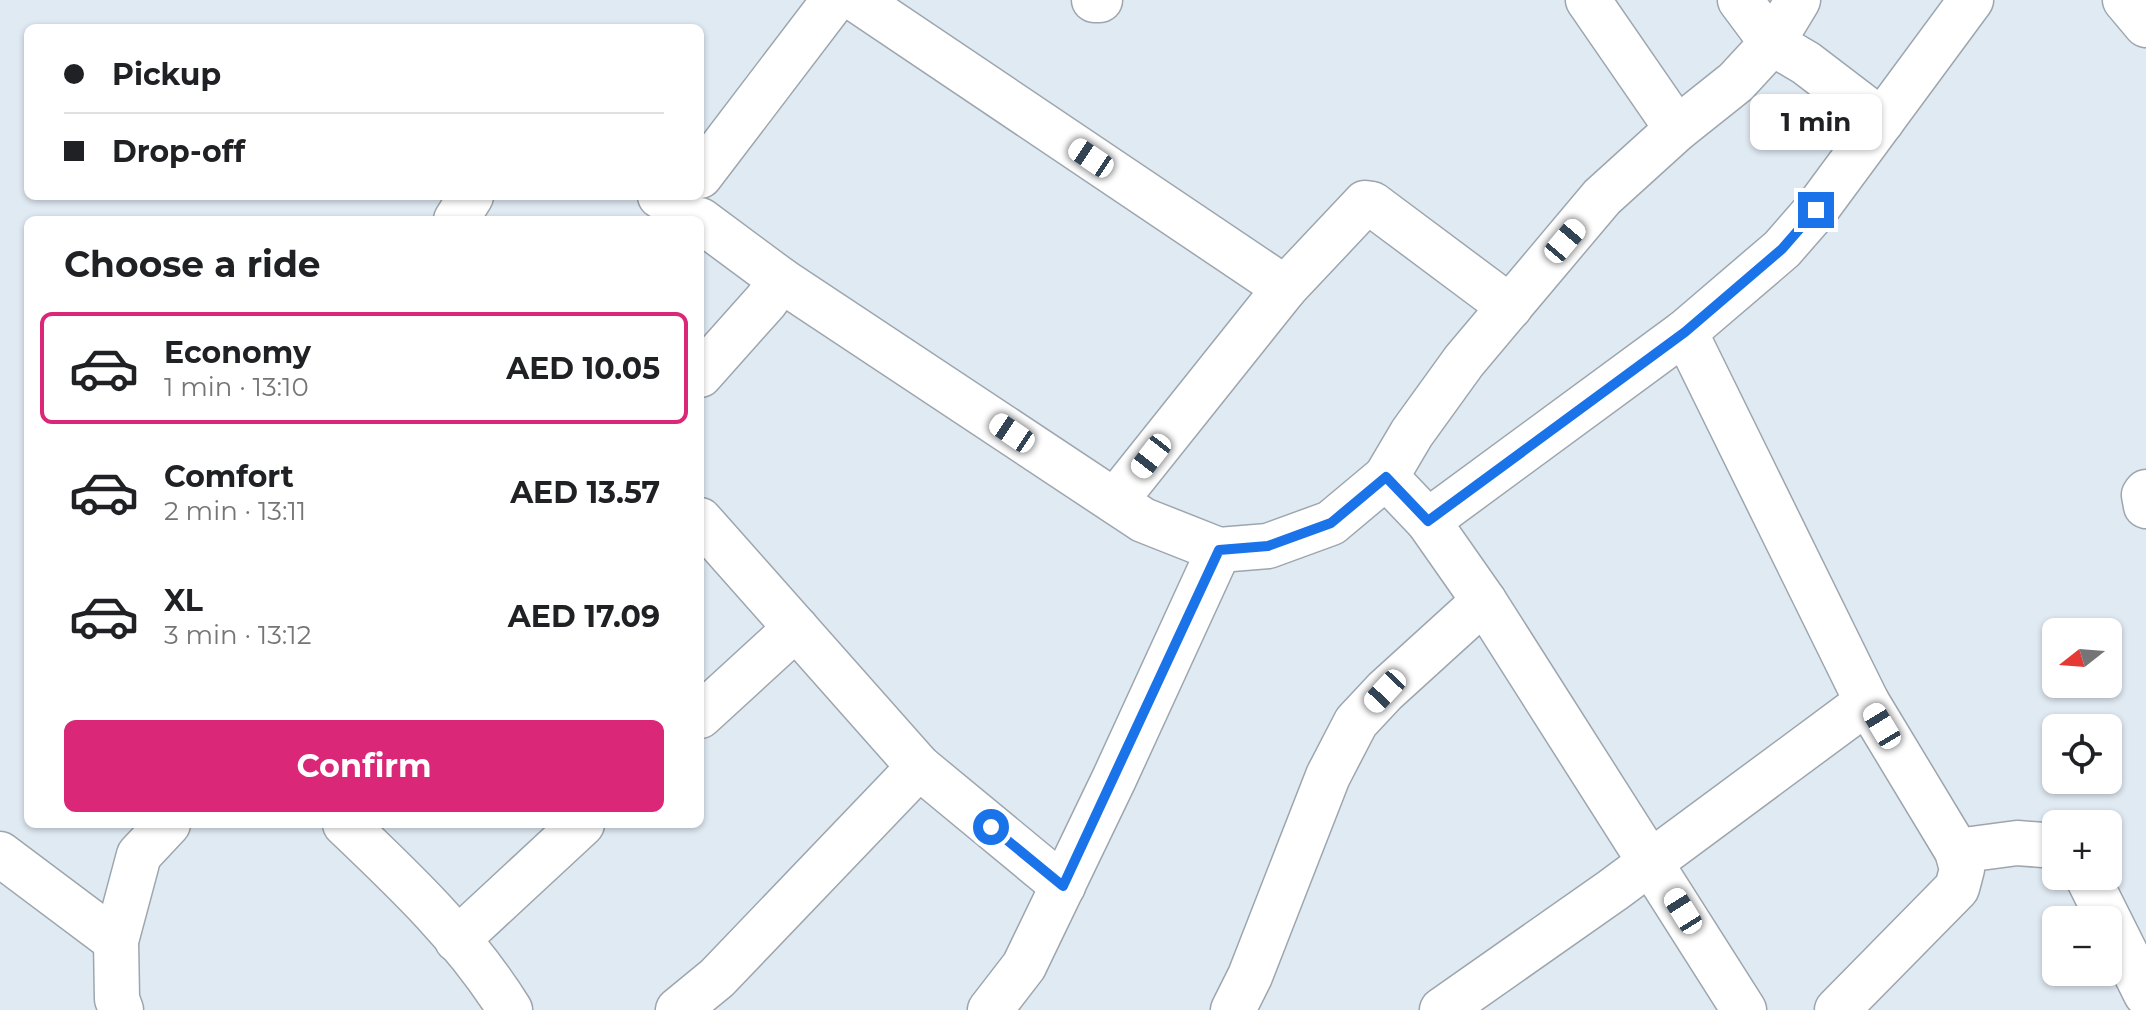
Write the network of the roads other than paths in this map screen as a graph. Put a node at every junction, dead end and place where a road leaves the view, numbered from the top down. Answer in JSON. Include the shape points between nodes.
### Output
{"nodes":[{"id":1,"x":834,"y":0,"type":"edge"},
{"id":2,"x":857,"y":0,"type":"edge"},
{"id":3,"x":1588,"y":0,"type":"edge"},
{"id":4,"x":1740,"y":0,"type":"edge"},
{"id":5,"x":1798,"y":0,"type":"edge"},
{"id":6,"x":1971,"y":0,"type":"edge"},
{"id":7,"x":2125,"y":0,"type":"edge"},
{"id":8,"x":2146,"y":25,"type":"edge"},
{"id":9,"x":1772,"y":43,"type":"junction"},
{"id":10,"x":1882,"y":121,"type":"junction"},
{"id":11,"x":1677,"y":129,"type":"junction"},
{"id":12,"x":704,"y":181,"type":"edge"},
{"id":13,"x":688,"y":203,"type":"edge"},
{"id":14,"x":704,"y":216,"type":"edge"},
{"id":15,"x":704,"y":216,"type":"edge"},
{"id":16,"x":781,"y":280,"type":"junction"},
{"id":17,"x":1285,"y":288,"type":"junction"},
{"id":18,"x":1510,"y":307,"type":"junction"},
{"id":19,"x":1685,"y":332,"type":"junction"},
{"id":20,"x":704,"y":371,"type":"edge"},
{"id":21,"x":1386,"y":477,"type":"junction"},
{"id":22,"x":2146,"y":492,"type":"edge"},
{"id":23,"x":1115,"y":501,"type":"junction"},
{"id":24,"x":2146,"y":506,"type":"edge"},
{"id":25,"x":1428,"y":521,"type":"junction"},
{"id":26,"x":704,"y":524,"type":"edge"},
{"id":27,"x":1219,"y":550,"type":"junction"},
{"id":28,"x":1484,"y":601,"type":"junction"},
{"id":29,"x":796,"y":628,"type":"junction"},
{"id":30,"x":1867,"y":702,"type":"junction"},
{"id":31,"x":704,"y":712,"type":"edge"},
{"id":32,"x":919,"y":767,"type":"junction"},
{"id":33,"x":164,"y":828,"type":"edge"},
{"id":34,"x":349,"y":828,"type":"edge"},
{"id":35,"x":578,"y":828,"type":"edge"},
{"id":36,"x":2042,"y":845,"type":"edge"},
{"id":37,"x":1957,"y":851,"type":"junction"},
{"id":38,"x":0,"y":854,"type":"edge"},
{"id":39,"x":1652,"y":861,"type":"junction"},
{"id":40,"x":1063,"y":886,"type":"junction"},
{"id":41,"x":2094,"y":890,"type":"edge"},
{"id":42,"x":457,"y":940,"type":"junction"},
{"id":43,"x":116,"y":941,"type":"junction"},
{"id":44,"x":2146,"y":994,"type":"edge"},
{"id":45,"x":681,"y":1009,"type":"edge"},
{"id":46,"x":121,"y":1010,"type":"edge"},
{"id":47,"x":510,"y":1010,"type":"edge"},
{"id":48,"x":990,"y":1010,"type":"edge"},
{"id":49,"x":1233,"y":1010,"type":"edge"},
{"id":50,"x":1442,"y":1010,"type":"edge"},
{"id":51,"x":1744,"y":1010,"type":"edge"},
{"id":52,"x":1837,"y":1010,"type":"edge"}],
"edges":[{"from":1,"to":12,"type":"street"},
{"from":2,"to":17,"type":"street"},
{"from":3,"to":11,"type":"street"},
{"from":4,"to":9,"type":"street"},
{"from":5,"to":9,"type":"street"},
{"from":6,"to":10,"type":"street"},
{"from":7,"to":8,"type":"street"},
{"from":9,"to":10,"type":"street"},
{"from":9,"to":11,"type":"street","via":[[1736,82]]},
{"from":10,"to":19,"type":"street","via":[[1782,249]]},
{"from":11,"to":18,"type":"street","via":[[1602,197]]},
{"from":13,"to":15,"type":"street"},
{"from":14,"to":16,"type":"street"},
{"from":16,"to":20,"type":"street"},
{"from":16,"to":23,"type":"street"},
{"from":17,"to":18,"type":"street","via":[[1365,203]]},
{"from":17,"to":23,"type":"street"},
{"from":18,"to":21,"type":"street","via":[[1420,421]]},
{"from":19,"to":25,"type":"street"},
{"from":19,"to":30,"type":"street"},
{"from":21,"to":25,"type":"street"},
{"from":21,"to":27,"type":"street","via":[[1331,523],[1268,546]]},
{"from":22,"to":24,"type":"street"},
{"from":23,"to":27,"type":"street","via":[[1143,520]]},
{"from":25,"to":28,"type":"street"},
{"from":26,"to":29,"type":"street"},
{"from":27,"to":40,"type":"street"},
{"from":28,"to":39,"type":"street"},
{"from":28,"to":49,"type":"street","via":[[1356,722],[1328,776]]},
{"from":29,"to":31,"type":"street"},
{"from":29,"to":32,"type":"street"},
{"from":30,"to":37,"type":"street"},
{"from":30,"to":39,"type":"street"},
{"from":32,"to":40,"type":"street"},
{"from":32,"to":45,"type":"street"},
{"from":33,"to":43,"type":"street","via":[[139,855]]},
{"from":34,"to":42,"type":"street","via":[[420,895]]},
{"from":35,"to":42,"type":"street"},
{"from":36,"to":37,"type":"street"},
{"from":37,"to":52,"type":"street","via":[[1962,869],[1957,888]]},
{"from":38,"to":43,"type":"street"},
{"from":39,"to":50,"type":"street"},
{"from":39,"to":51,"type":"street"},
{"from":40,"to":48,"type":"street","via":[[1024,966]]},
{"from":41,"to":44,"type":"street"},
{"from":42,"to":47,"type":"street"},
{"from":43,"to":46,"type":"street"}]}
